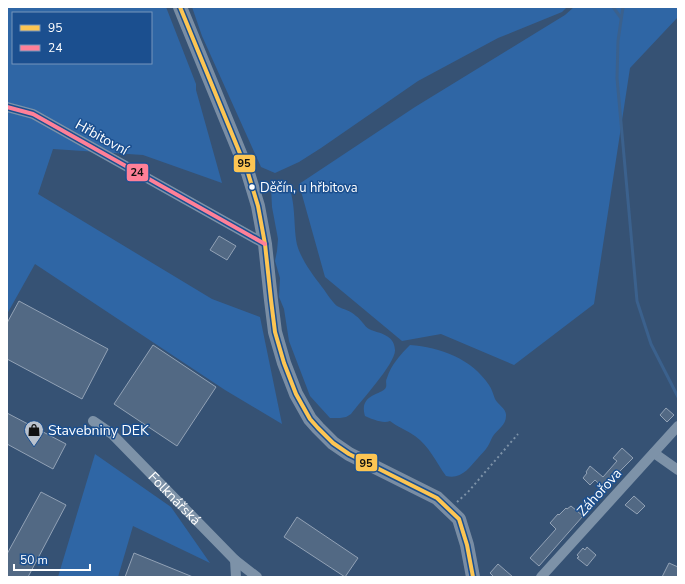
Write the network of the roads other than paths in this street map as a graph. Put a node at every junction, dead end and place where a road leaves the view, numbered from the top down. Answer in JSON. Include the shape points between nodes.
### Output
{"nodes":[{"id":1,"x":180,"y":7,"type":"edge"},
{"id":2,"x":7,"y":107,"type":"edge"},
{"id":3,"x":266,"y":244,"type":"junction"},
{"id":4,"x":93,"y":421,"type":"dead end"},
{"id":5,"x":678,"y":426,"type":"edge"},
{"id":6,"x":654,"y":453,"type":"junction"},
{"id":7,"x":678,"y":470,"type":"edge"},
{"id":8,"x":235,"y":560,"type":"junction"},
{"id":9,"x":236,"y":577,"type":"edge"},
{"id":10,"x":257,"y":577,"type":"edge"},
{"id":11,"x":473,"y":577,"type":"edge"},
{"id":12,"x":541,"y":577,"type":"edge"}],
"edges":[{"from":1,"to":3,"type":"street","via":[[248,173]]},
{"from":2,"to":3,"type":"street","name":"Hřbitovní","via":[[33,114]]},
{"from":3,"to":11,"type":"street","via":[[273,316],[279,347],[292,383],[310,418],[326,437],[341,449],[437,498],[459,520]]},
{"from":4,"to":8,"type":"street","name":"Folknářská","via":[[112,434]]},
{"from":5,"to":6,"type":"street","name":"Záhořova"},
{"from":6,"to":7,"type":"street"},
{"from":6,"to":12,"type":"street","name":"Záhořova"},
{"from":8,"to":9,"type":"street"},
{"from":8,"to":10,"type":"street","name":"Folknářská"}]}
